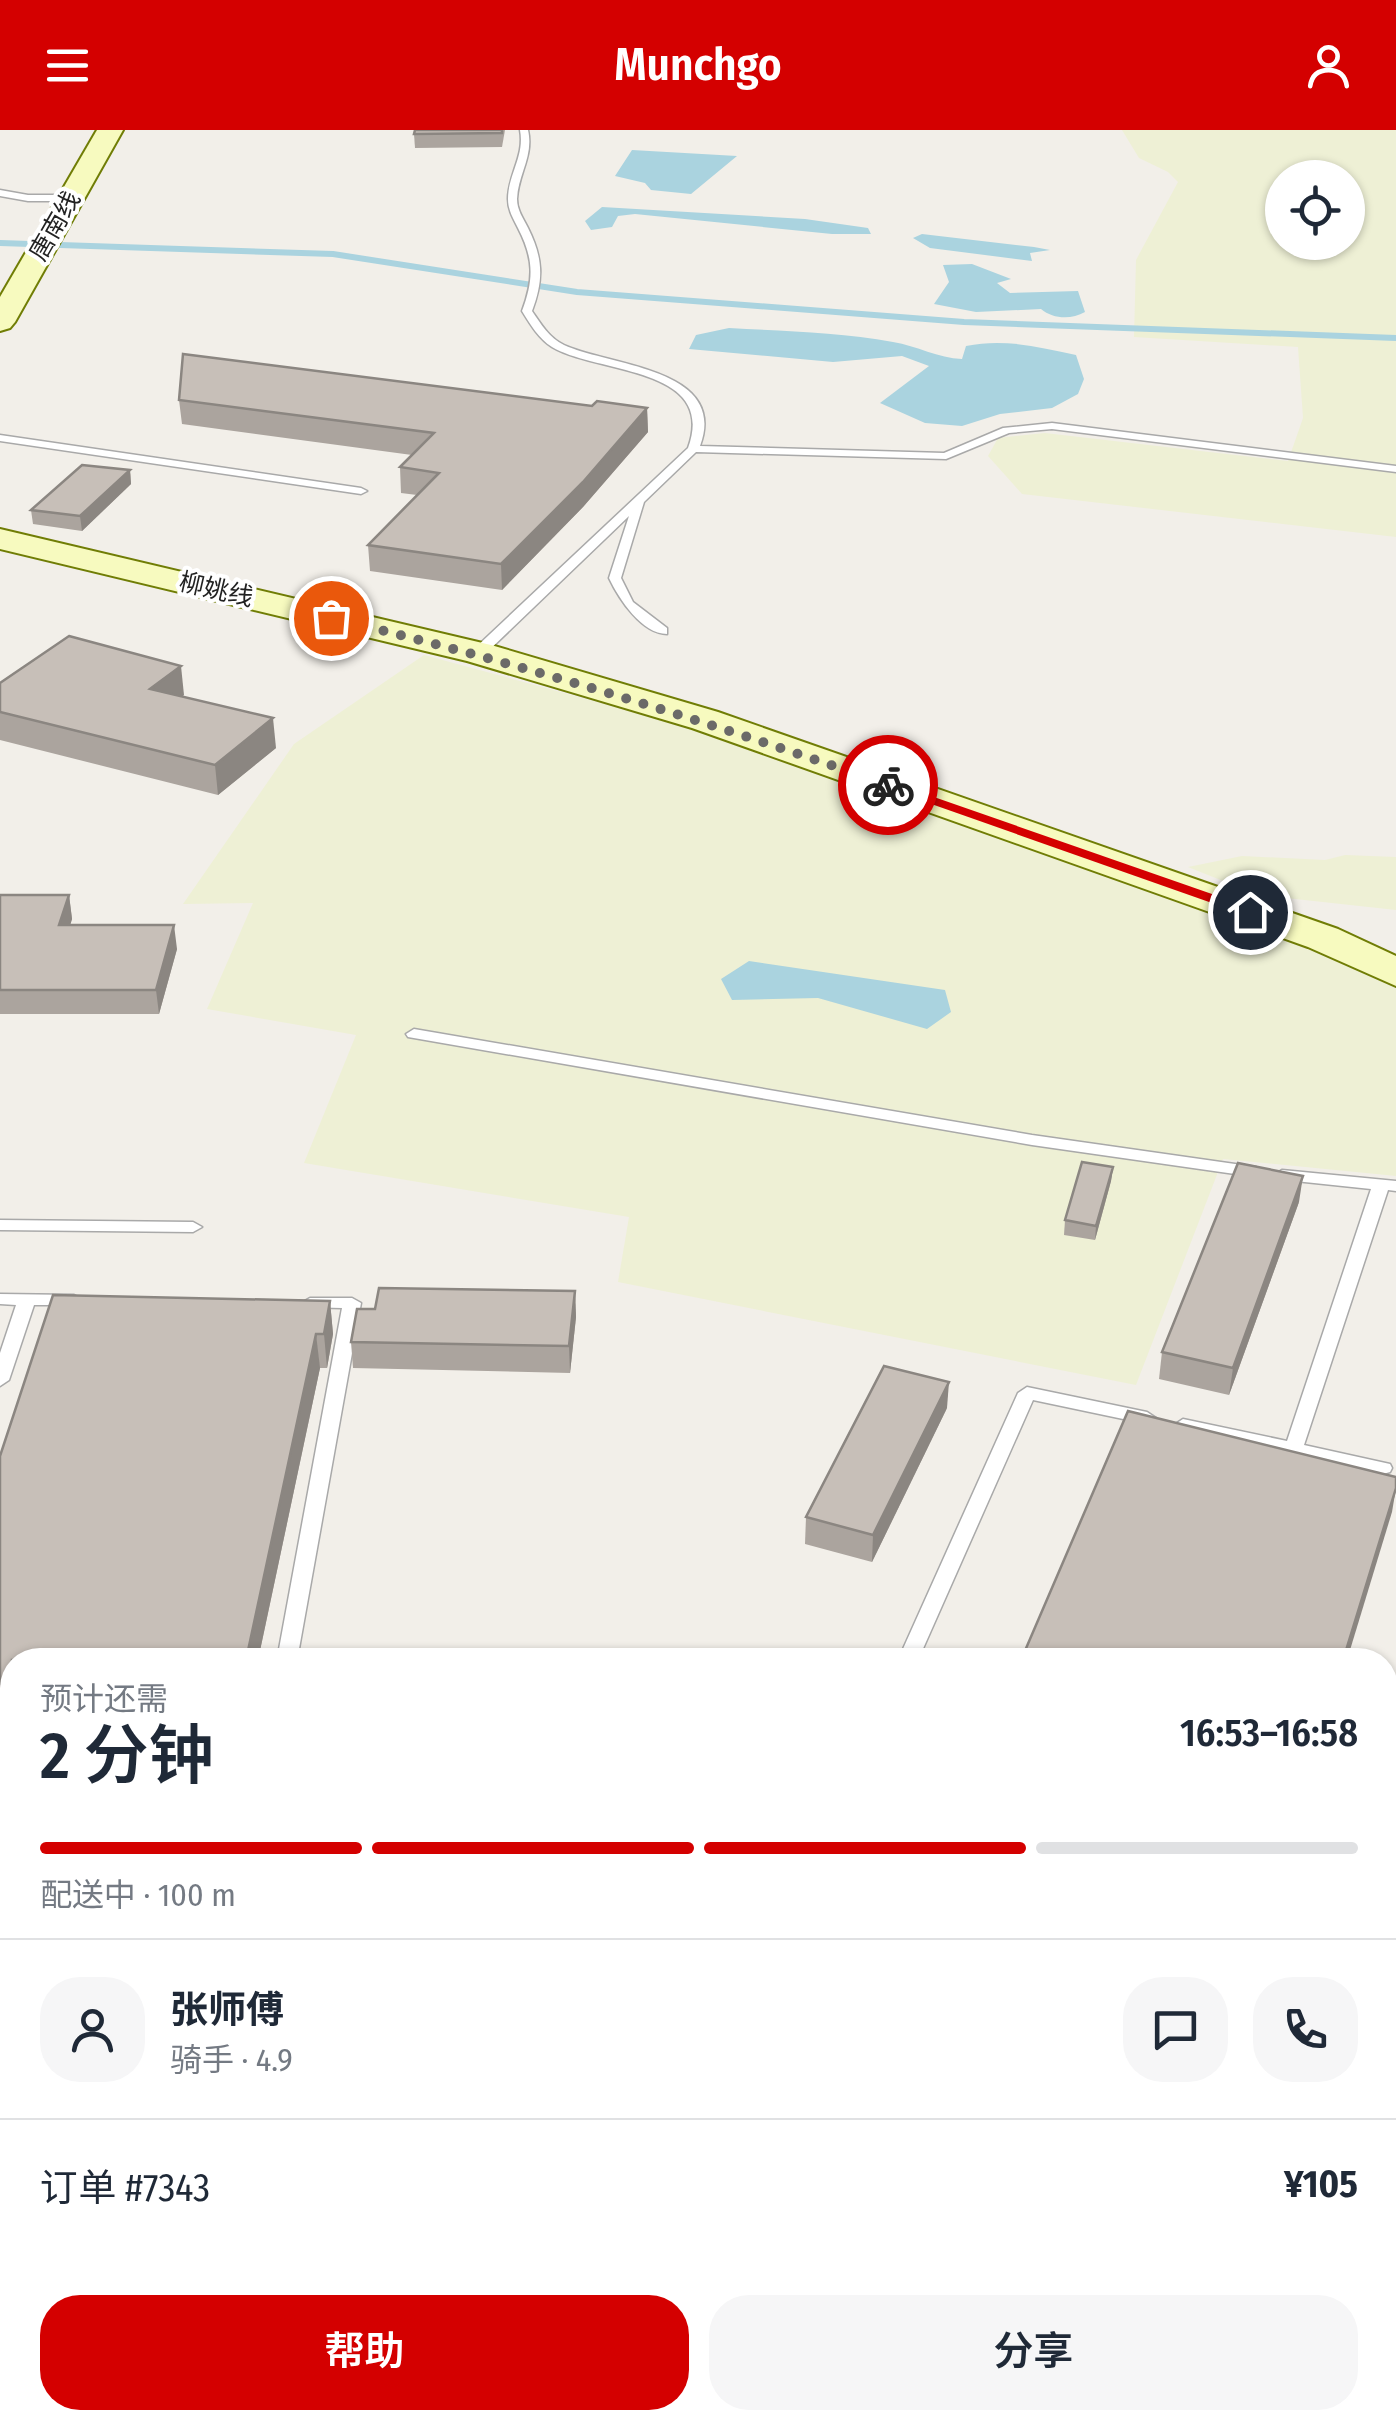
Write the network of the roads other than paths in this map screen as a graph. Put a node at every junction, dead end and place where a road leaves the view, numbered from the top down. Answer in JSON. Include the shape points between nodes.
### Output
{"nodes":[{"id":1,"x":110,"y":130,"type":"edge"},
{"id":2,"x":524,"y":130,"type":"edge"},
{"id":3,"x":0,"y":193,"type":"edge"},
{"id":4,"x":71,"y":198,"type":"junction"},
{"id":5,"x":0,"y":322,"type":"edge"},
{"id":6,"x":0,"y":438,"type":"edge"},
{"id":7,"x":693,"y":449,"type":"junction"},
{"id":8,"x":1396,"y":470,"type":"edge"},
{"id":9,"x":361,"y":491,"type":"dead end"},
{"id":10,"x":641,"y":498,"type":"junction"},
{"id":11,"x":0,"y":539,"type":"edge"},
{"id":12,"x":663,"y":631,"type":"dead end"},
{"id":13,"x":478,"y":652,"type":"junction"},
{"id":14,"x":1396,"y":973,"type":"edge"},
{"id":15,"x":414,"y":1034,"type":"dead end"},
{"id":16,"x":1389,"y":1186,"type":"edge"},
{"id":17,"x":0,"y":1225,"type":"edge"},
{"id":18,"x":192,"y":1227,"type":"dead end"},
{"id":19,"x":0,"y":1299,"type":"edge"},
{"id":20,"x":27,"y":1299,"type":"junction"},
{"id":21,"x":104,"y":1300,"type":"edge"},
{"id":22,"x":295,"y":1303,"type":"edge"},
{"id":23,"x":0,"y":1380,"type":"edge"},
{"id":24,"x":1294,"y":1448,"type":"junction"},
{"id":25,"x":1382,"y":1468,"type":"dead end"},
{"id":26,"x":289,"y":1648,"type":"edge"},
{"id":27,"x":913,"y":1648,"type":"edge"}],
"edges":[{"from":1,"to":4,"type":"street","name":"唐南线"},
{"from":2,"to":7,"type":"lane","via":[[529,146],[513,207],[539,259],[527,311],[559,346],[672,383],[692,400],[701,424]]},
{"from":3,"to":4,"type":"lane"},
{"from":4,"to":5,"type":"street","name":"唐南线"},
{"from":6,"to":9,"type":"lane"},
{"from":7,"to":8,"type":"lane","via":[[946,456],[1007,430],[1052,426]]},
{"from":7,"to":10,"type":"lane"},
{"from":10,"to":12,"type":"lane","via":[[615,578],[628,604]]},
{"from":10,"to":13,"type":"lane"},
{"from":11,"to":13,"type":"street","name":"柳姚线"},
{"from":13,"to":14,"type":"street","name":"柳姚线","via":[[742,734],[1323,938]]},
{"from":15,"to":16,"type":"lane","via":[[1032,1140]]},
{"from":16,"to":24,"type":"lane"},
{"from":17,"to":18,"type":"lane"},
{"from":19,"to":20,"type":"lane"},
{"from":20,"to":21,"type":"lane"},
{"from":20,"to":23,"type":"lane"},
{"from":22,"to":26,"type":"lane","via":[[352,1304]]},
{"from":24,"to":25,"type":"lane"},
{"from":24,"to":27,"type":"lane","via":[[1027,1393]]}]}
